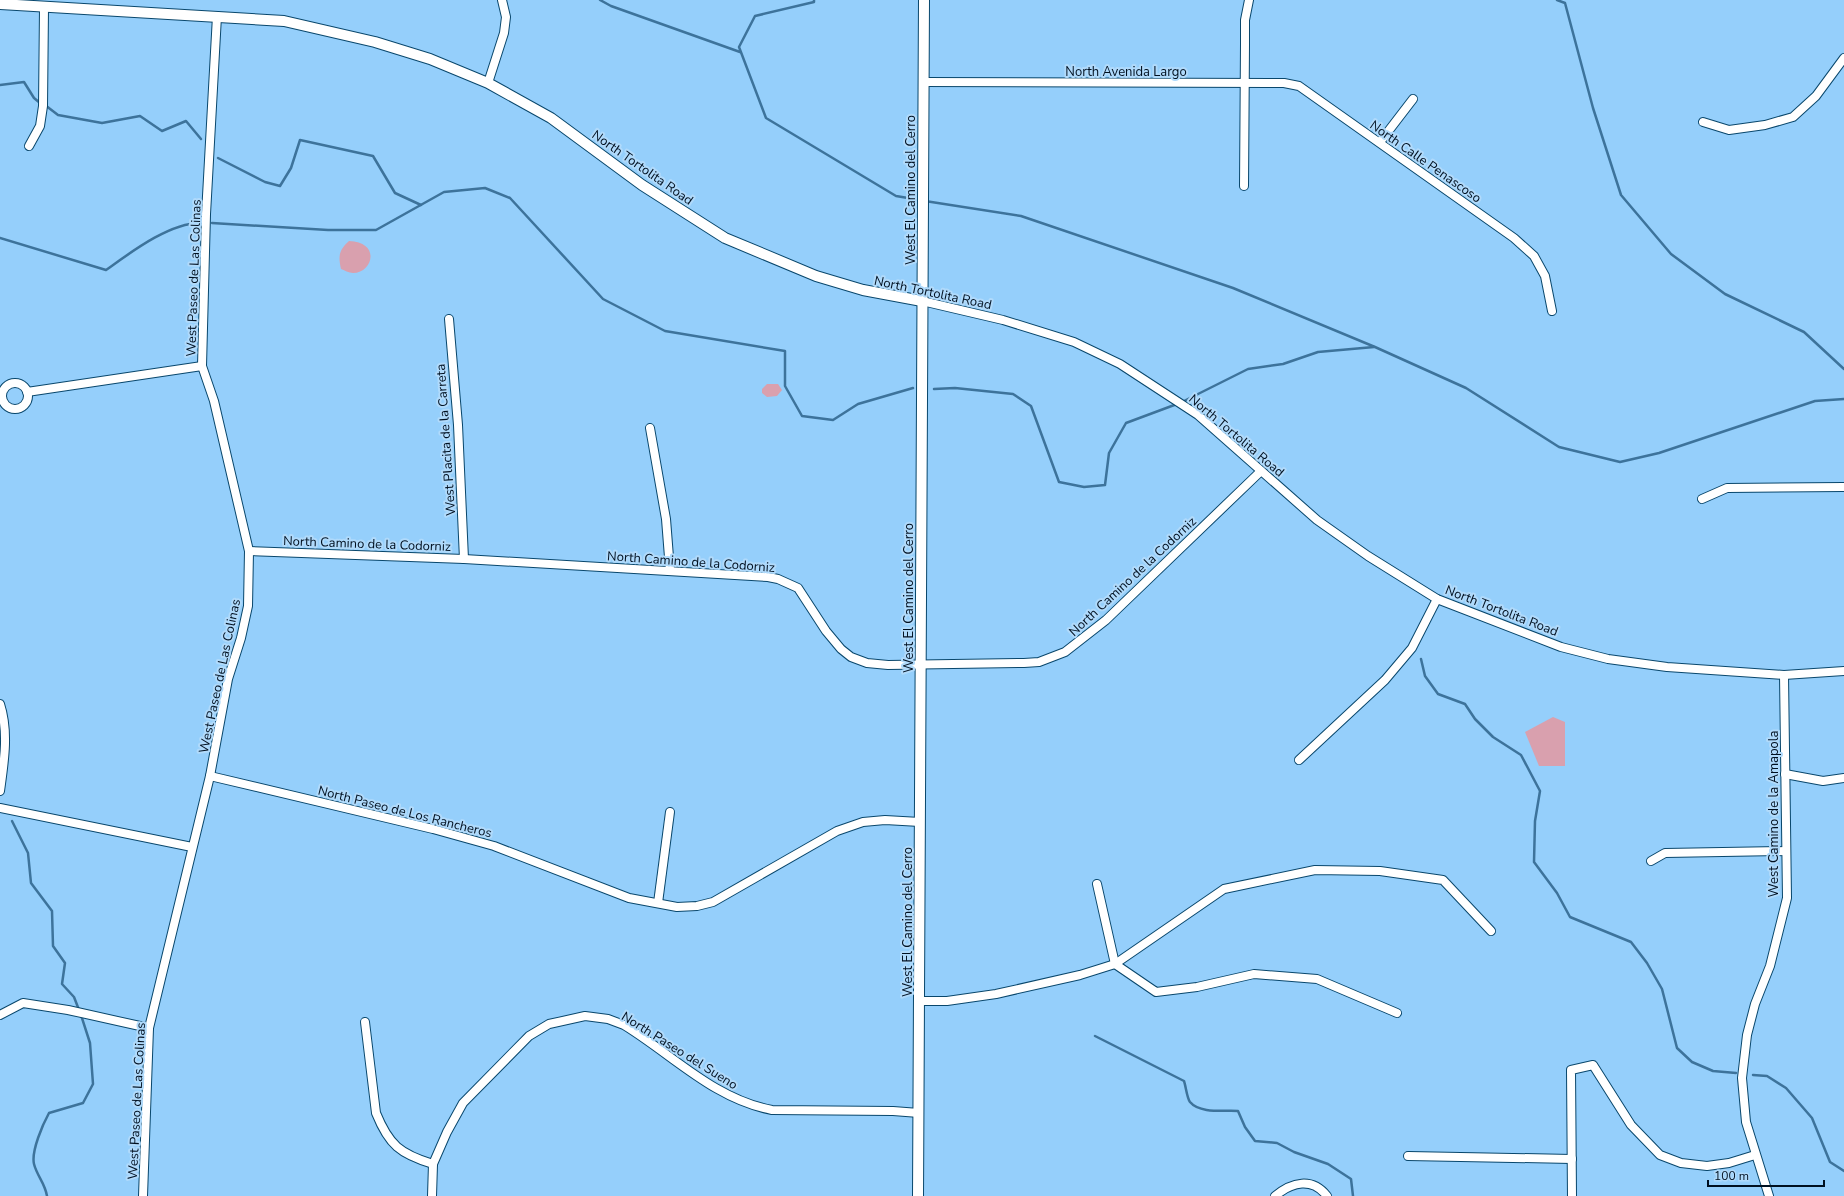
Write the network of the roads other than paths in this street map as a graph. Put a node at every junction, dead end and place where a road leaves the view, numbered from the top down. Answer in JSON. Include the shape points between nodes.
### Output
{"nodes":[{"id":1,"x":502,"y":0,"type":"edge"},
{"id":2,"x":924,"y":0,"type":"edge"},
{"id":3,"x":1249,"y":0,"type":"edge"},
{"id":4,"x":0,"y":4,"type":"edge"},
{"id":5,"x":44,"y":8,"type":"junction"},
{"id":6,"x":217,"y":16,"type":"junction"},
{"id":7,"x":1844,"y":58,"type":"edge"},
{"id":8,"x":488,"y":82,"type":"junction"},
{"id":9,"x":924,"y":82,"type":"junction"},
{"id":10,"x":1244,"y":84,"type":"junction"},
{"id":11,"x":1413,"y":98,"type":"dead end"},
{"id":12,"x":1703,"y":122,"type":"dead end"},
{"id":13,"x":1380,"y":142,"type":"junction"},
{"id":14,"x":29,"y":146,"type":"dead end"},
{"id":15,"x":1244,"y":186,"type":"dead end"},
{"id":16,"x":922,"y":301,"type":"junction"},
{"id":17,"x":1552,"y":311,"type":"dead end"},
{"id":18,"x":449,"y":320,"type":"dead end"},
{"id":19,"x":202,"y":366,"type":"junction"},
{"id":20,"x":28,"y":392,"type":"dead end"},
{"id":21,"x":650,"y":428,"type":"dead end"},
{"id":22,"x":1261,"y":471,"type":"junction"},
{"id":23,"x":1844,"y":487,"type":"edge"},
{"id":24,"x":1702,"y":499,"type":"dead end"},
{"id":25,"x":249,"y":551,"type":"junction"},
{"id":26,"x":464,"y":559,"type":"junction"},
{"id":27,"x":670,"y":570,"type":"junction"},
{"id":28,"x":1437,"y":600,"type":"junction"},
{"id":29,"x":921,"y":665,"type":"junction"},
{"id":30,"x":1844,"y":671,"type":"edge"},
{"id":31,"x":1784,"y":675,"type":"junction"},
{"id":32,"x":0,"y":704,"type":"edge"},
{"id":33,"x":1299,"y":760,"type":"dead end"},
{"id":34,"x":1785,"y":774,"type":"junction"},
{"id":35,"x":210,"y":776,"type":"junction"},
{"id":36,"x":1844,"y":778,"type":"edge"},
{"id":37,"x":0,"y":791,"type":"edge"},
{"id":38,"x":0,"y":808,"type":"edge"},
{"id":39,"x":670,"y":812,"type":"dead end"},
{"id":40,"x":920,"y":822,"type":"junction"},
{"id":41,"x":192,"y":847,"type":"junction"},
{"id":42,"x":1786,"y":852,"type":"junction"},
{"id":43,"x":1651,"y":861,"type":"dead end"},
{"id":44,"x":1097,"y":884,"type":"dead end"},
{"id":45,"x":658,"y":903,"type":"junction"},
{"id":46,"x":1491,"y":931,"type":"dead end"},
{"id":47,"x":1115,"y":964,"type":"junction"},
{"id":48,"x":919,"y":1001,"type":"junction"},
{"id":49,"x":1397,"y":1013,"type":"dead end"},
{"id":50,"x":0,"y":1015,"type":"edge"},
{"id":51,"x":365,"y":1022,"type":"dead end"},
{"id":52,"x":149,"y":1028,"type":"junction"},
{"id":53,"x":919,"y":1113,"type":"junction"},
{"id":54,"x":1755,"y":1155,"type":"junction"},
{"id":55,"x":1408,"y":1156,"type":"dead end"},
{"id":56,"x":1572,"y":1159,"type":"junction"},
{"id":57,"x":433,"y":1164,"type":"junction"},
{"id":58,"x":143,"y":1196,"type":"edge"},
{"id":59,"x":432,"y":1196,"type":"edge"},
{"id":60,"x":918,"y":1196,"type":"edge"},
{"id":61,"x":1275,"y":1196,"type":"edge"},
{"id":62,"x":1327,"y":1196,"type":"edge"},
{"id":63,"x":1572,"y":1196,"type":"edge"},
{"id":64,"x":1769,"y":1196,"type":"edge"}],
"edges":[{"from":1,"to":8,"type":"street","via":[[506,17],[504,33]]},
{"from":2,"to":9,"type":"street","name":"West El Camino del Cerro"},
{"from":3,"to":10,"type":"street"},
{"from":4,"to":5,"type":"street","name":"North Tortolita Road"},
{"from":5,"to":6,"type":"street","name":"North Tortolita Road"},
{"from":5,"to":14,"type":"street","via":[[43,106],[40,126]]},
{"from":6,"to":8,"type":"street","name":"North Tortolita Road","via":[[284,21],[375,42],[430,59]]},
{"from":6,"to":19,"type":"street","name":"West Paseo de Las Colinas","via":[[206,214]]},
{"from":7,"to":12,"type":"street","via":[[1816,96],[1793,117],[1765,125],[1729,130]]},
{"from":8,"to":16,"type":"street","name":"North Tortolita Road","via":[[551,118],[642,185],[726,238],[816,276],[863,290]]},
{"from":9,"to":10,"type":"street","name":"North Avenida Largo"},
{"from":9,"to":16,"type":"street","name":"West El Camino del Cerro"},
{"from":10,"to":13,"type":"street","name":"North Calle Penascoso","via":[[1284,83],[1299,86]]},
{"from":10,"to":15,"type":"street"},
{"from":11,"to":13,"type":"street"},
{"from":13,"to":17,"type":"street","name":"North Calle Penascoso","via":[[1514,238],[1534,256],[1545,276]]},
{"from":16,"to":22,"type":"street","name":"North Tortolita Road","via":[[1003,320],[1074,342],[1120,364],[1198,416]]},
{"from":16,"to":29,"type":"street","name":"West El Camino del Cerro"},
{"from":18,"to":26,"type":"street","name":"West Placita de la Carreta","via":[[458,426]]},
{"from":19,"to":20,"type":"street"},
{"from":19,"to":25,"type":"street","name":"West Paseo de Las Colinas","via":[[214,401]]},
{"from":21,"to":27,"type":"street","via":[[666,519]]},
{"from":22,"to":28,"type":"street","name":"North Tortolita Road","via":[[1317,520]]},
{"from":22,"to":29,"type":"street","name":"North Camino de la Codorniz","via":[[1111,615],[1065,652],[1038,662]]},
{"from":23,"to":24,"type":"street","via":[[1727,488]]},
{"from":25,"to":26,"type":"street","name":"North Camino de la Codorniz"},
{"from":25,"to":35,"type":"street","name":"West Paseo de Las Colinas","via":[[248,606],[228,679]]},
{"from":26,"to":27,"type":"street","name":"North Camino de la Codorniz"},
{"from":27,"to":29,"type":"street","name":"North Camino de la Codorniz","via":[[778,578],[798,588],[826,631],[851,657],[867,663]]},
{"from":28,"to":31,"type":"street","name":"North Tortolita Road","via":[[1561,647],[1608,659],[1667,667]]},
{"from":28,"to":33,"type":"street","via":[[1412,648],[1385,680]]},
{"from":29,"to":40,"type":"street","name":"West El Camino del Cerro"},
{"from":30,"to":31,"type":"street"},
{"from":31,"to":34,"type":"street","name":"West Camino de la Amapola"},
{"from":32,"to":37,"type":"street","via":[[6,753]]},
{"from":34,"to":36,"type":"street","via":[[1823,781]]},
{"from":34,"to":42,"type":"street","name":"West Camino de la Amapola"},
{"from":35,"to":41,"type":"street","name":"West Paseo de Las Colinas"},
{"from":35,"to":45,"type":"street","name":"North Paseo de Los Rancheros","via":[[494,846],[629,898]]},
{"from":38,"to":41,"type":"street"},
{"from":39,"to":45,"type":"street"},
{"from":40,"to":45,"type":"street","name":"North Paseo de Los Rancheros","via":[[863,822],[837,831],[712,902],[677,907]]},
{"from":40,"to":48,"type":"street","name":"West El Camino del Cerro"},
{"from":41,"to":52,"type":"street","name":"West Paseo de Las Colinas"},
{"from":42,"to":43,"type":"street","via":[[1665,853]]},
{"from":42,"to":54,"type":"street","name":"West Camino de la Amapola","via":[[1787,898],[1770,966],[1750,1023],[1744,1054],[1742,1078],[1746,1122]]},
{"from":44,"to":47,"type":"street"},
{"from":46,"to":47,"type":"street","via":[[1443,880],[1380,871],[1315,870],[1224,889]]},
{"from":47,"to":48,"type":"street","via":[[1080,975],[996,994],[947,1001]]},
{"from":47,"to":49,"type":"street","via":[[1156,992],[1197,987],[1254,974],[1317,979]]},
{"from":48,"to":53,"type":"street","name":"West El Camino del Cerro"},
{"from":50,"to":52,"type":"street","via":[[24,1003]]},
{"from":51,"to":57,"type":"street","via":[[376,1113],[382,1126],[394,1146],[406,1155]]},
{"from":52,"to":58,"type":"street","name":"West Paseo de Las Colinas"},
{"from":53,"to":57,"type":"street","name":"North Paseo del Sueno","via":[[772,1110],[752,1106],[714,1088],[624,1025],[608,1019],[585,1016],[549,1024],[529,1036],[463,1103]]},
{"from":53,"to":60,"type":"street","name":"West El Camino del Cerro"},
{"from":54,"to":56,"type":"street","via":[[1707,1166],[1681,1163],[1660,1155],[1631,1125],[1593,1065],[1571,1070]]},
{"from":54,"to":64,"type":"street","name":"West Camino de la Amapola"},
{"from":55,"to":56,"type":"street"},
{"from":56,"to":63,"type":"street"},
{"from":57,"to":59,"type":"street","name":"North Paseo del Sueno"},
{"from":61,"to":62,"type":"street","via":[[1286,1187],[1299,1182],[1312,1184]]}]}
